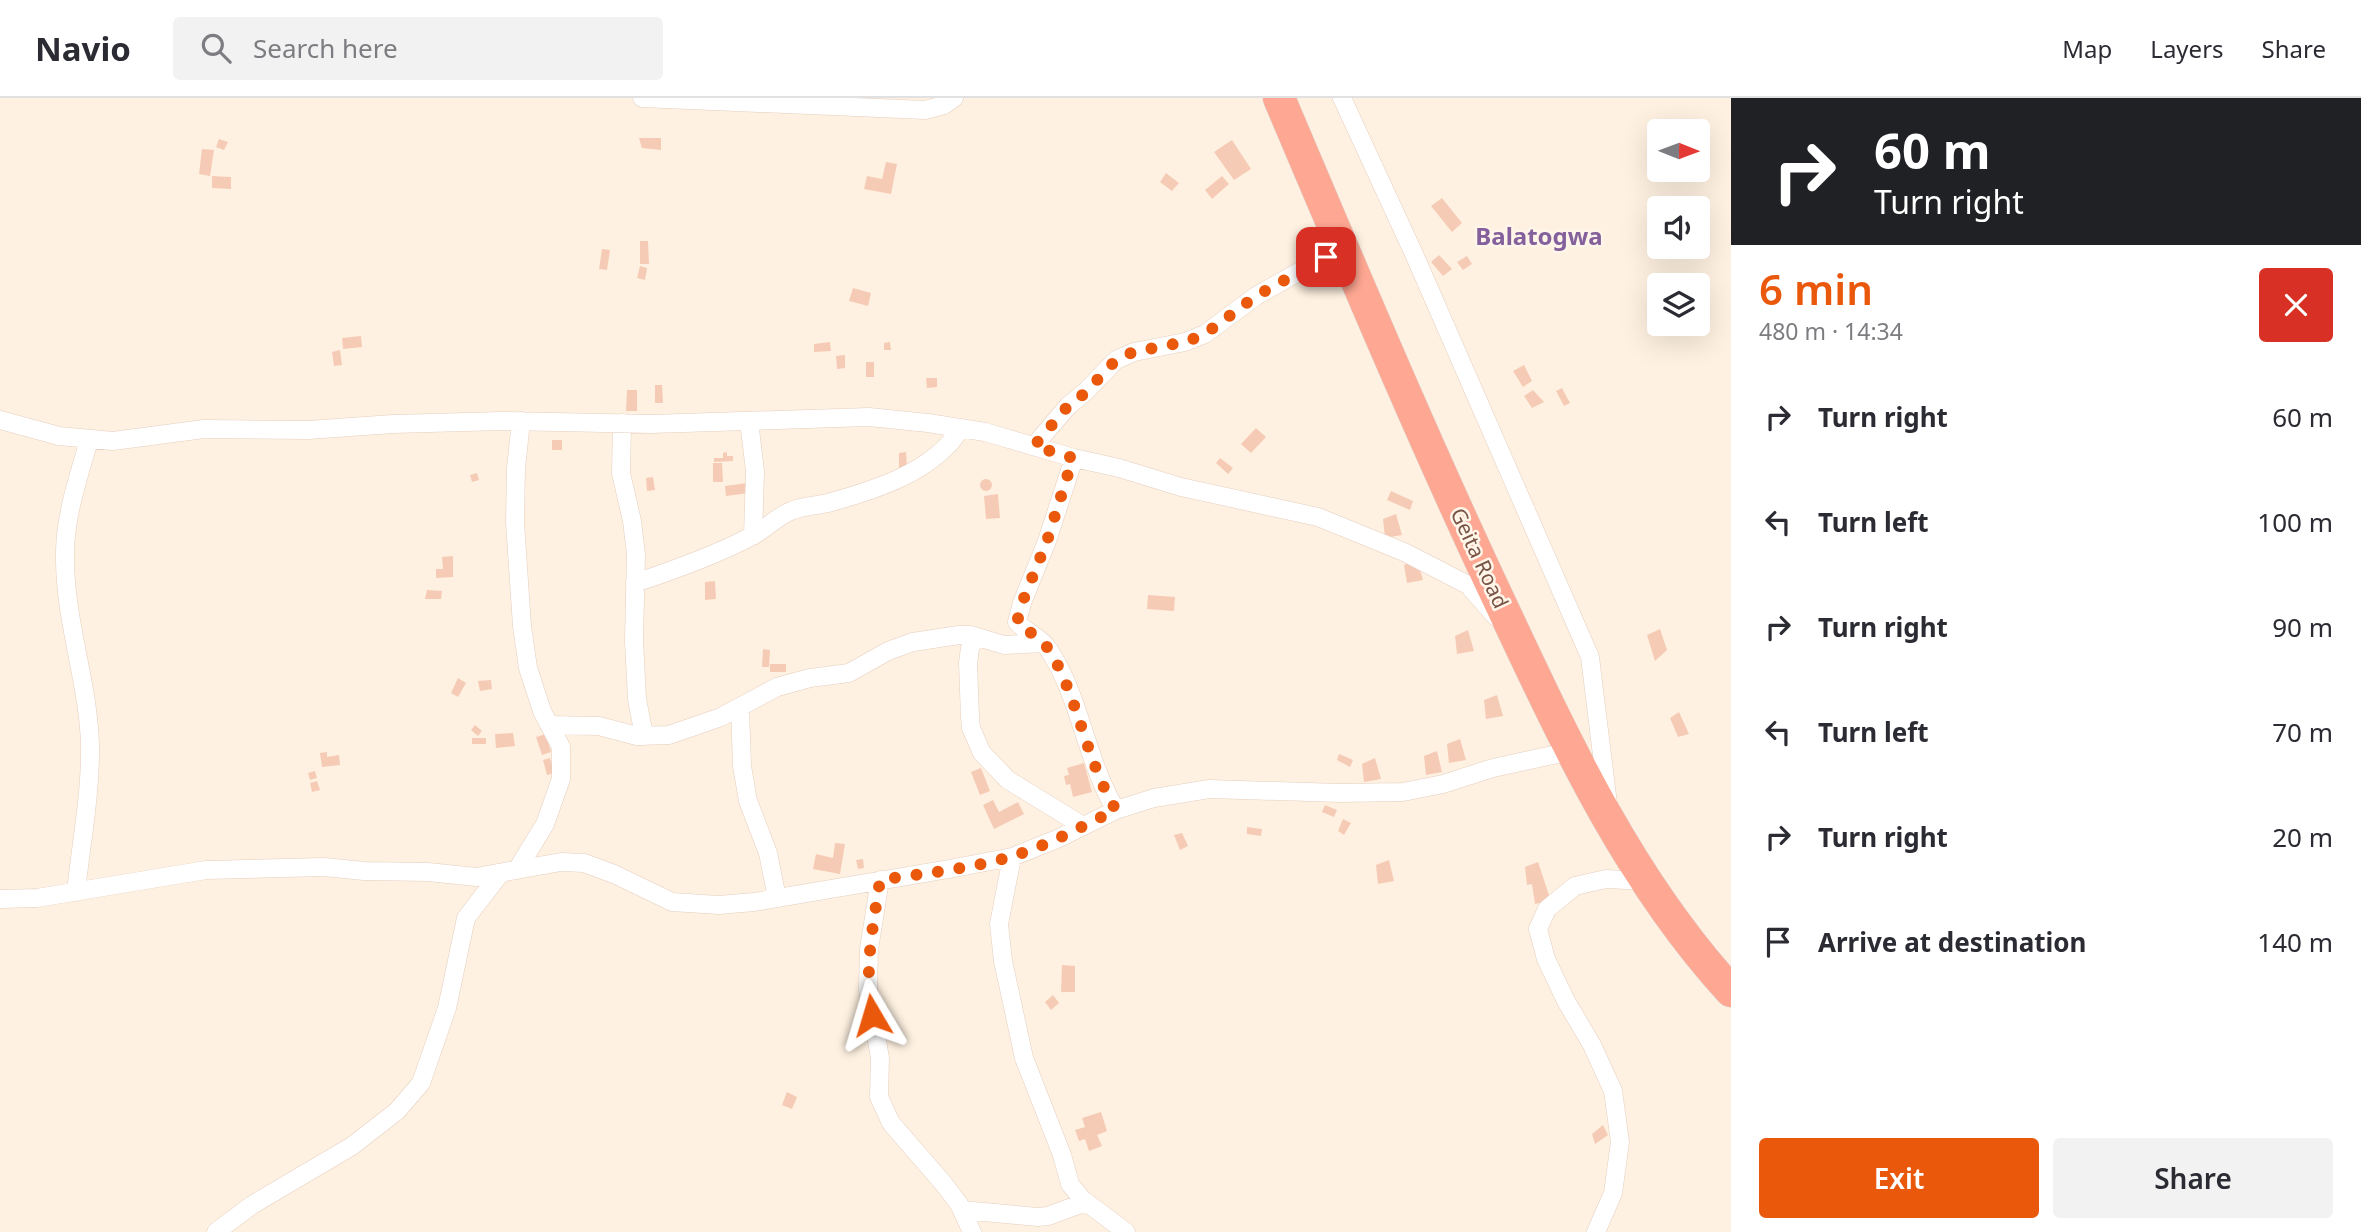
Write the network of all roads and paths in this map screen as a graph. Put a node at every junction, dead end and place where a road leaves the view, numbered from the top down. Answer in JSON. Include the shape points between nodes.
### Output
{"nodes":[{"id":1,"x":642,"y":98,"type":"edge"},
{"id":2,"x":954,"y":98,"type":"edge"},
{"id":3,"x":1279,"y":98,"type":"edge"},
{"id":4,"x":1342,"y":98,"type":"edge"},
{"id":5,"x":1345,"y":254,"type":"junction"},
{"id":6,"x":0,"y":420,"type":"edge"},
{"id":7,"x":521,"y":421,"type":"junction"},
{"id":8,"x":749,"y":421,"type":"junction"},
{"id":9,"x":622,"y":423,"type":"junction"},
{"id":10,"x":961,"y":428,"type":"junction"},
{"id":11,"x":89,"y":440,"type":"junction"},
{"id":12,"x":1034,"y":446,"type":"junction"},
{"id":13,"x":1073,"y":458,"type":"junction"},
{"id":14,"x":753,"y":536,"type":"junction"},
{"id":15,"x":635,"y":583,"type":"junction"},
{"id":16,"x":976,"y":637,"type":"junction"},
{"id":17,"x":1517,"y":640,"type":"junction"},
{"id":18,"x":1043,"y":643,"type":"junction"},
{"id":19,"x":740,"y":707,"type":"junction"},
{"id":20,"x":549,"y":725,"type":"junction"},
{"id":21,"x":644,"y":736,"type":"junction"},
{"id":22,"x":1571,"y":751,"type":"junction"},
{"id":23,"x":1116,"y":810,"type":"junction"},
{"id":24,"x":1610,"y":824,"type":"junction"},
{"id":25,"x":1083,"y":826,"type":"junction"},
{"id":26,"x":1012,"y":857,"type":"junction"},
{"id":27,"x":508,"y":872,"type":"junction"},
{"id":28,"x":880,"y":880,"type":"junction"},
{"id":29,"x":1647,"y":881,"type":"junction"},
{"id":30,"x":76,"y":892,"type":"junction"},
{"id":31,"x":777,"y":898,"type":"junction"},
{"id":32,"x":0,"y":900,"type":"edge"},
{"id":33,"x":1731,"y":991,"type":"edge"},
{"id":34,"x":1086,"y":1202,"type":"junction"},
{"id":35,"x":962,"y":1210,"type":"junction"},
{"id":36,"x":216,"y":1232,"type":"edge"},
{"id":37,"x":972,"y":1232,"type":"edge"},
{"id":38,"x":1126,"y":1232,"type":"edge"},
{"id":39,"x":1596,"y":1232,"type":"edge"}],
"edges":[{"from":1,"to":2,"type":"street","via":[[925,110]]},
{"from":3,"to":5,"type":"highway","name":"Geita Road"},
{"from":4,"to":24,"type":"street","via":[[1590,657]]},
{"from":5,"to":12,"type":"street","via":[[1339,249],[1256,296],[1205,334],[1116,360]]},
{"from":5,"to":17,"type":"highway","name":"Geita Road"},
{"from":6,"to":11,"type":"street"},
{"from":7,"to":9,"type":"street"},
{"from":7,"to":11,"type":"street","via":[[308,430],[204,429]]},
{"from":7,"to":20,"type":"street","via":[[515,522],[522,626],[528,668]]},
{"from":8,"to":9,"type":"street"},
{"from":8,"to":10,"type":"street","via":[[869,417]]},
{"from":8,"to":14,"type":"street","via":[[755,471]]},
{"from":9,"to":15,"type":"street","via":[[621,473],[634,536]]},
{"from":10,"to":12,"type":"street"},
{"from":10,"to":14,"type":"street","via":[[941,453],[907,474],[868,491],[792,510]]},
{"from":11,"to":30,"type":"street","via":[[69,514],[64,558],[90,744]]},
{"from":12,"to":13,"type":"street"},
{"from":13,"to":17,"type":"street","via":[[1318,517],[1404,552],[1468,585]]},
{"from":13,"to":18,"type":"street","via":[[1017,622]]},
{"from":14,"to":15,"type":"street"},
{"from":15,"to":21,"type":"street","via":[[636,678]]},
{"from":16,"to":18,"type":"street","via":[[1004,645]]},
{"from":16,"to":19,"type":"street","via":[[913,642],[849,673],[777,687]]},
{"from":16,"to":25,"type":"street","via":[[968,663],[970,716],[982,753],[1007,780]]},
{"from":17,"to":22,"type":"highway","name":"Geita Road"},
{"from":18,"to":23,"type":"street","via":[[1056,662]]},
{"from":19,"to":21,"type":"street","via":[[669,735]]},
{"from":19,"to":31,"type":"street","via":[[748,802],[768,853]]},
{"from":20,"to":21,"type":"street","via":[[599,726]]},
{"from":20,"to":27,"type":"street","via":[[561,747],[561,779],[545,824]]},
{"from":22,"to":23,"type":"street","via":[[1403,792],[1209,789]]},
{"from":22,"to":24,"type":"highway","name":"Geita Road"},
{"from":23,"to":25,"type":"street"},
{"from":24,"to":29,"type":"highway","name":"Geita Road"},
{"from":25,"to":26,"type":"street"},
{"from":26,"to":28,"type":"street"},
{"from":26,"to":34,"type":"street","via":[[999,924],[1003,961],[1024,1058],[1070,1184]]},
{"from":27,"to":30,"type":"street","via":[[476,877],[324,867],[206,870]]},
{"from":27,"to":31,"type":"street","via":[[561,862],[584,863],[672,902],[719,905]]},
{"from":27,"to":36,"type":"street","via":[[466,918],[447,1008],[421,1083],[397,1111],[352,1146]]},
{"from":28,"to":31,"type":"street"},
{"from":28,"to":35,"type":"street","via":[[868,990],[880,1058],[878,1097],[891,1123]]},
{"from":29,"to":33,"type":"highway","name":"Geita Road"},
{"from":29,"to":39,"type":"street","via":[[1606,878],[1575,886],[1547,909],[1538,929],[1546,959],[1613,1090],[1620,1142],[1613,1193]]},
{"from":30,"to":32,"type":"street"},
{"from":34,"to":35,"type":"street","via":[[1048,1216]]},
{"from":34,"to":38,"type":"street"},
{"from":35,"to":37,"type":"street"}]}
